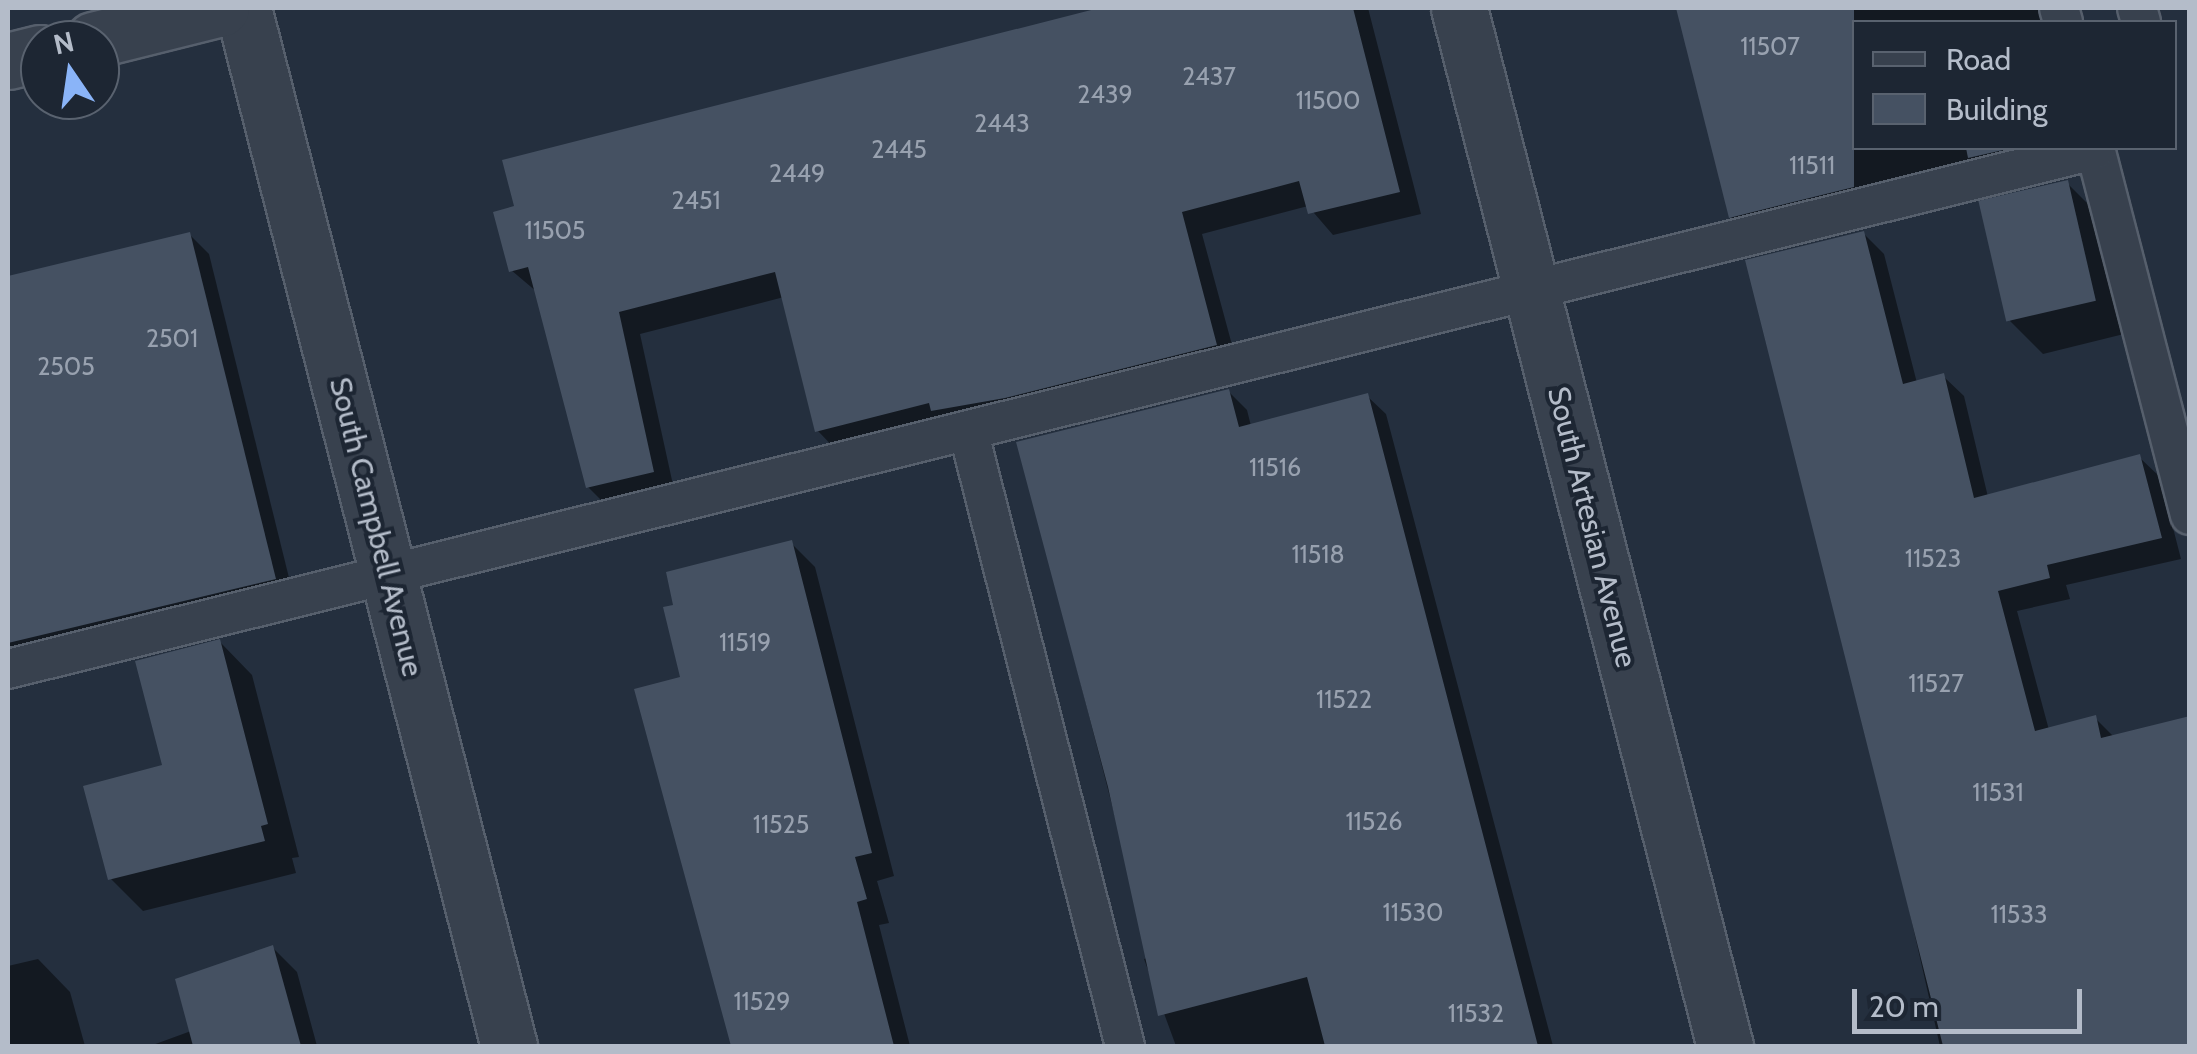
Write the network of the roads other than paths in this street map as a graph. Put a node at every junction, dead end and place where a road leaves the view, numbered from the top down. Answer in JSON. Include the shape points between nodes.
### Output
{"nodes":[{"id":1,"x":221,"y":8,"type":"edge"},
{"id":2,"x":243,"y":8,"type":"edge"},
{"id":3,"x":1459,"y":8,"type":"edge"},
{"id":4,"x":120,"y":33,"type":"edge"},
{"id":5,"x":2091,"y":150,"type":"edge"},
{"id":6,"x":2095,"y":150,"type":"edge"},
{"id":7,"x":1532,"y":291,"type":"junction"},
{"id":8,"x":968,"y":430,"type":"junction"},
{"id":9,"x":2190,"y":515,"type":"edge"},
{"id":10,"x":388,"y":574,"type":"junction"},
{"id":11,"x":8,"y":669,"type":"edge"},
{"id":12,"x":509,"y":1046,"type":"edge"},
{"id":13,"x":1126,"y":1046,"type":"edge"},
{"id":14,"x":1725,"y":1046,"type":"edge"}],
"edges":[{"from":1,"to":4,"type":"street"},
{"from":2,"to":10,"type":"street","name":"South Campbell Avenue"},
{"from":3,"to":7,"type":"street","name":"South Artesian Avenue"},
{"from":5,"to":7,"type":"lane"},
{"from":6,"to":9,"type":"lane"},
{"from":7,"to":8,"type":"lane"},
{"from":7,"to":14,"type":"street","name":"South Artesian Avenue"},
{"from":8,"to":10,"type":"lane"},
{"from":8,"to":13,"type":"lane"},
{"from":10,"to":11,"type":"lane"},
{"from":10,"to":12,"type":"street","name":"South Campbell Avenue"}]}
